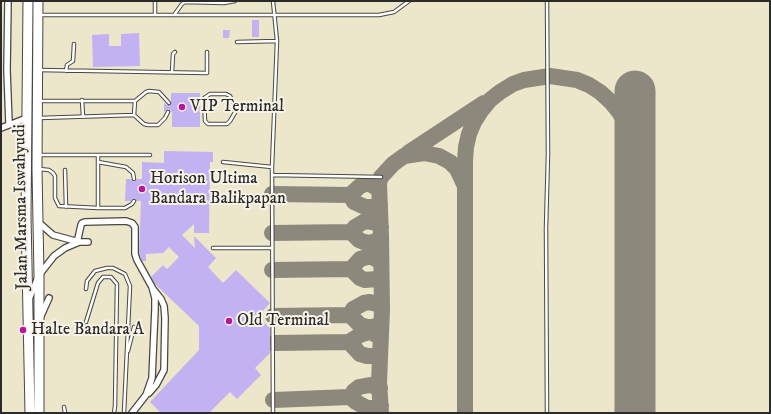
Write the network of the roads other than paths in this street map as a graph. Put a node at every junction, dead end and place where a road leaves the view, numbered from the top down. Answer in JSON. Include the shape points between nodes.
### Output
{"nodes":[{"id":1,"x":8,"y":1,"type":"edge"},
{"id":2,"x":28,"y":1,"type":"edge"},
{"id":3,"x":38,"y":1,"type":"edge"},
{"id":4,"x":155,"y":1,"type":"edge"},
{"id":5,"x":235,"y":1,"type":"edge"},
{"id":6,"x":273,"y":1,"type":"edge"},
{"id":7,"x":409,"y":1,"type":"edge"},
{"id":8,"x":547,"y":1,"type":"edge"},
{"id":9,"x":38,"y":15,"type":"junction"},
{"id":10,"x":155,"y":15,"type":"junction"},
{"id":11,"x":174,"y":15,"type":"junction"},
{"id":12,"x":275,"y":16,"type":"junction"},
{"id":13,"x":277,"y":41,"type":"junction"},
{"id":14,"x":237,"y":42,"type":"dead end"},
{"id":15,"x":74,"y":44,"type":"dead end"},
{"id":16,"x":175,"y":52,"type":"dead end"},
{"id":17,"x":207,"y":52,"type":"dead end"},
{"id":18,"x":37,"y":70,"type":"junction"},
{"id":19,"x":66,"y":71,"type":"junction"},
{"id":20,"x":172,"y":72,"type":"junction"},
{"id":21,"x":82,"y":100,"type":"junction"},
{"id":22,"x":27,"y":101,"type":"junction"},
{"id":23,"x":37,"y":101,"type":"junction"},
{"id":24,"x":135,"y":101,"type":"junction"},
{"id":25,"x":168,"y":103,"type":"dead end"},
{"id":26,"x":238,"y":109,"type":"junction"},
{"id":27,"x":275,"y":110,"type":"junction"},
{"id":28,"x":168,"y":112,"type":"dead end"},
{"id":29,"x":134,"y":115,"type":"junction"},
{"id":30,"x":83,"y":116,"type":"junction"},
{"id":31,"x":27,"y":118,"type":"junction"},
{"id":32,"x":37,"y":118,"type":"junction"},
{"id":33,"x":8,"y":124,"type":"junction"},
{"id":34,"x":1,"y":128,"type":"edge"},
{"id":35,"x":37,"y":155,"type":"junction"},
{"id":36,"x":98,"y":155,"type":"junction"},
{"id":37,"x":150,"y":155,"type":"dead end"},
{"id":38,"x":98,"y":162,"type":"junction"},
{"id":39,"x":223,"y":162,"type":"dead end"},
{"id":40,"x":272,"y":167,"type":"junction"},
{"id":41,"x":36,"y":169,"type":"junction"},
{"id":42,"x":65,"y":170,"type":"dead end"},
{"id":43,"x":272,"y":175,"type":"junction"},
{"id":44,"x":382,"y":177,"type":"dead end"},
{"id":45,"x":134,"y":179,"type":"dead end"},
{"id":46,"x":220,"y":199,"type":"dead end"},
{"id":47,"x":134,"y":201,"type":"dead end"},
{"id":48,"x":272,"y":201,"type":"junction"},
{"id":49,"x":66,"y":207,"type":"junction"},
{"id":50,"x":98,"y":208,"type":"junction"},
{"id":51,"x":37,"y":221,"type":"junction"},
{"id":52,"x":77,"y":242,"type":"junction"},
{"id":53,"x":88,"y":242,"type":"dead end"},
{"id":54,"x":213,"y":248,"type":"dead end"},
{"id":55,"x":272,"y":248,"type":"junction"},
{"id":56,"x":39,"y":274,"type":"junction"},
{"id":57,"x":152,"y":287,"type":"junction"},
{"id":58,"x":86,"y":289,"type":"dead end"},
{"id":59,"x":49,"y":298,"type":"dead end"},
{"id":60,"x":28,"y":303,"type":"junction"},
{"id":61,"x":86,"y":322,"type":"dead end"},
{"id":62,"x":39,"y":323,"type":"junction"},
{"id":63,"x":134,"y":327,"type":"dead end"},
{"id":64,"x":126,"y":357,"type":"junction"},
{"id":65,"x":146,"y":395,"type":"junction"},
{"id":66,"x":64,"y":407,"type":"dead end"},
{"id":67,"x":132,"y":412,"type":"edge"},
{"id":68,"x":30,"y":413,"type":"edge"},
{"id":69,"x":40,"y":413,"type":"edge"},
{"id":70,"x":64,"y":413,"type":"edge"},
{"id":71,"x":114,"y":413,"type":"edge"},
{"id":72,"x":124,"y":413,"type":"edge"},
{"id":73,"x":128,"y":413,"type":"edge"},
{"id":74,"x":273,"y":413,"type":"edge"},
{"id":75,"x":547,"y":413,"type":"edge"}],
"edges":[{"from":1,"to":33,"type":"street"},
{"from":2,"to":22,"type":"highway","name":"Jalan Marsma Iswahyudi"},
{"from":3,"to":9,"type":"highway","name":"Jalan Marsma Iswahyudi"},
{"from":4,"to":10,"type":"lane"},
{"from":5,"to":11,"type":"lane","via":[[185,2]]},
{"from":6,"to":12,"type":"lane"},
{"from":7,"to":12,"type":"lane","via":[[394,12],[379,15]]},
{"from":8,"to":75,"type":"lane"},
{"from":9,"to":10,"type":"lane"},
{"from":9,"to":18,"type":"highway","name":"Jalan Marsma Iswahyudi"},
{"from":10,"to":11,"type":"lane"},
{"from":11,"to":12,"type":"lane"},
{"from":12,"to":13,"type":"lane"},
{"from":13,"to":14,"type":"lane"},
{"from":13,"to":27,"type":"lane"},
{"from":15,"to":19,"type":"lane","via":[[73,61],[66,65]]},
{"from":16,"to":20,"type":"lane"},
{"from":17,"to":20,"type":"lane","via":[[207,73]]},
{"from":18,"to":19,"type":"lane"},
{"from":18,"to":23,"type":"highway","name":"Jalan Marsma Iswahyudi"},
{"from":19,"to":20,"type":"lane"},
{"from":21,"to":23,"type":"lane"},
{"from":21,"to":24,"type":"lane"},
{"from":21,"to":30,"type":"lane"},
{"from":22,"to":23,"type":"highway"},
{"from":22,"to":31,"type":"highway","name":"Jalan Marsma Iswahyudi"},
{"from":23,"to":32,"type":"highway","name":"Jalan Marsma Iswahyudi"},
{"from":24,"to":25,"type":"lane","via":[[146,92],[160,92]]},
{"from":24,"to":29,"type":"lane"},
{"from":26,"to":26,"type":"lane","via":[[227,124],[208,124],[205,121],[204,98],[210,94],[226,94]]},
{"from":26,"to":27,"type":"lane"},
{"from":27,"to":40,"type":"lane"},
{"from":28,"to":29,"type":"lane","via":[[158,125],[144,124]]},
{"from":29,"to":30,"type":"lane"},
{"from":30,"to":32,"type":"lane"},
{"from":31,"to":32,"type":"highway"},
{"from":31,"to":33,"type":"street"},
{"from":31,"to":60,"type":"highway","name":"Jalan Marsma Iswahyudi"},
{"from":32,"to":35,"type":"highway","name":"Jalan Marsma Iswahyudi"},
{"from":33,"to":34,"type":"street"},
{"from":35,"to":36,"type":"lane"},
{"from":35,"to":41,"type":"highway","name":"Jalan Marsma Iswahyudi"},
{"from":36,"to":37,"type":"lane"},
{"from":36,"to":38,"type":"lane"},
{"from":38,"to":45,"type":"lane","via":[[126,167],[133,173]]},
{"from":38,"to":50,"type":"lane"},
{"from":39,"to":40,"type":"lane"},
{"from":40,"to":43,"type":"lane"},
{"from":41,"to":49,"type":"lane","via":[[49,170],[53,173],[56,204]]},
{"from":41,"to":51,"type":"highway","name":"Jalan Marsma Iswahyudi"},
{"from":42,"to":49,"type":"lane"},
{"from":43,"to":44,"type":"lane"},
{"from":43,"to":48,"type":"lane"},
{"from":46,"to":48,"type":"lane"},
{"from":47,"to":50,"type":"lane","via":[[125,208]]},
{"from":48,"to":55,"type":"lane"},
{"from":49,"to":50,"type":"lane"},
{"from":51,"to":52,"type":"street","via":[[53,234]]},
{"from":51,"to":56,"type":"highway","name":"Jalan Marsma Iswahyudi"},
{"from":52,"to":53,"type":"street"},
{"from":52,"to":56,"type":"street","via":[[54,256]]},
{"from":52,"to":57,"type":"street","via":[[81,225],[85,222],[132,223],[135,227],[135,254]]},
{"from":54,"to":55,"type":"lane"},
{"from":55,"to":74,"type":"lane"},
{"from":56,"to":60,"type":"street"},
{"from":56,"to":62,"type":"highway","name":"Jalan Marsma Iswahyudi"},
{"from":57,"to":65,"type":"street","via":[[156,309],[154,361]]},
{"from":57,"to":65,"type":"street","via":[[164,306],[164,370],[156,385]]},
{"from":58,"to":64,"type":"lane","via":[[87,281],[100,269],[113,268],[125,274],[130,286]]},
{"from":59,"to":62,"type":"street"},
{"from":60,"to":68,"type":"highway","name":"Jalan Marsma Iswahyudi"},
{"from":61,"to":71,"type":"lane","via":[[98,283],[103,277],[111,278],[117,284]]},
{"from":62,"to":69,"type":"highway","name":"Jalan Marsma Iswahyudi"},
{"from":63,"to":64,"type":"lane"},
{"from":64,"to":72,"type":"lane"},
{"from":65,"to":67,"type":"street"},
{"from":66,"to":70,"type":"lane"},
{"from":67,"to":73,"type":"lane"}]}
